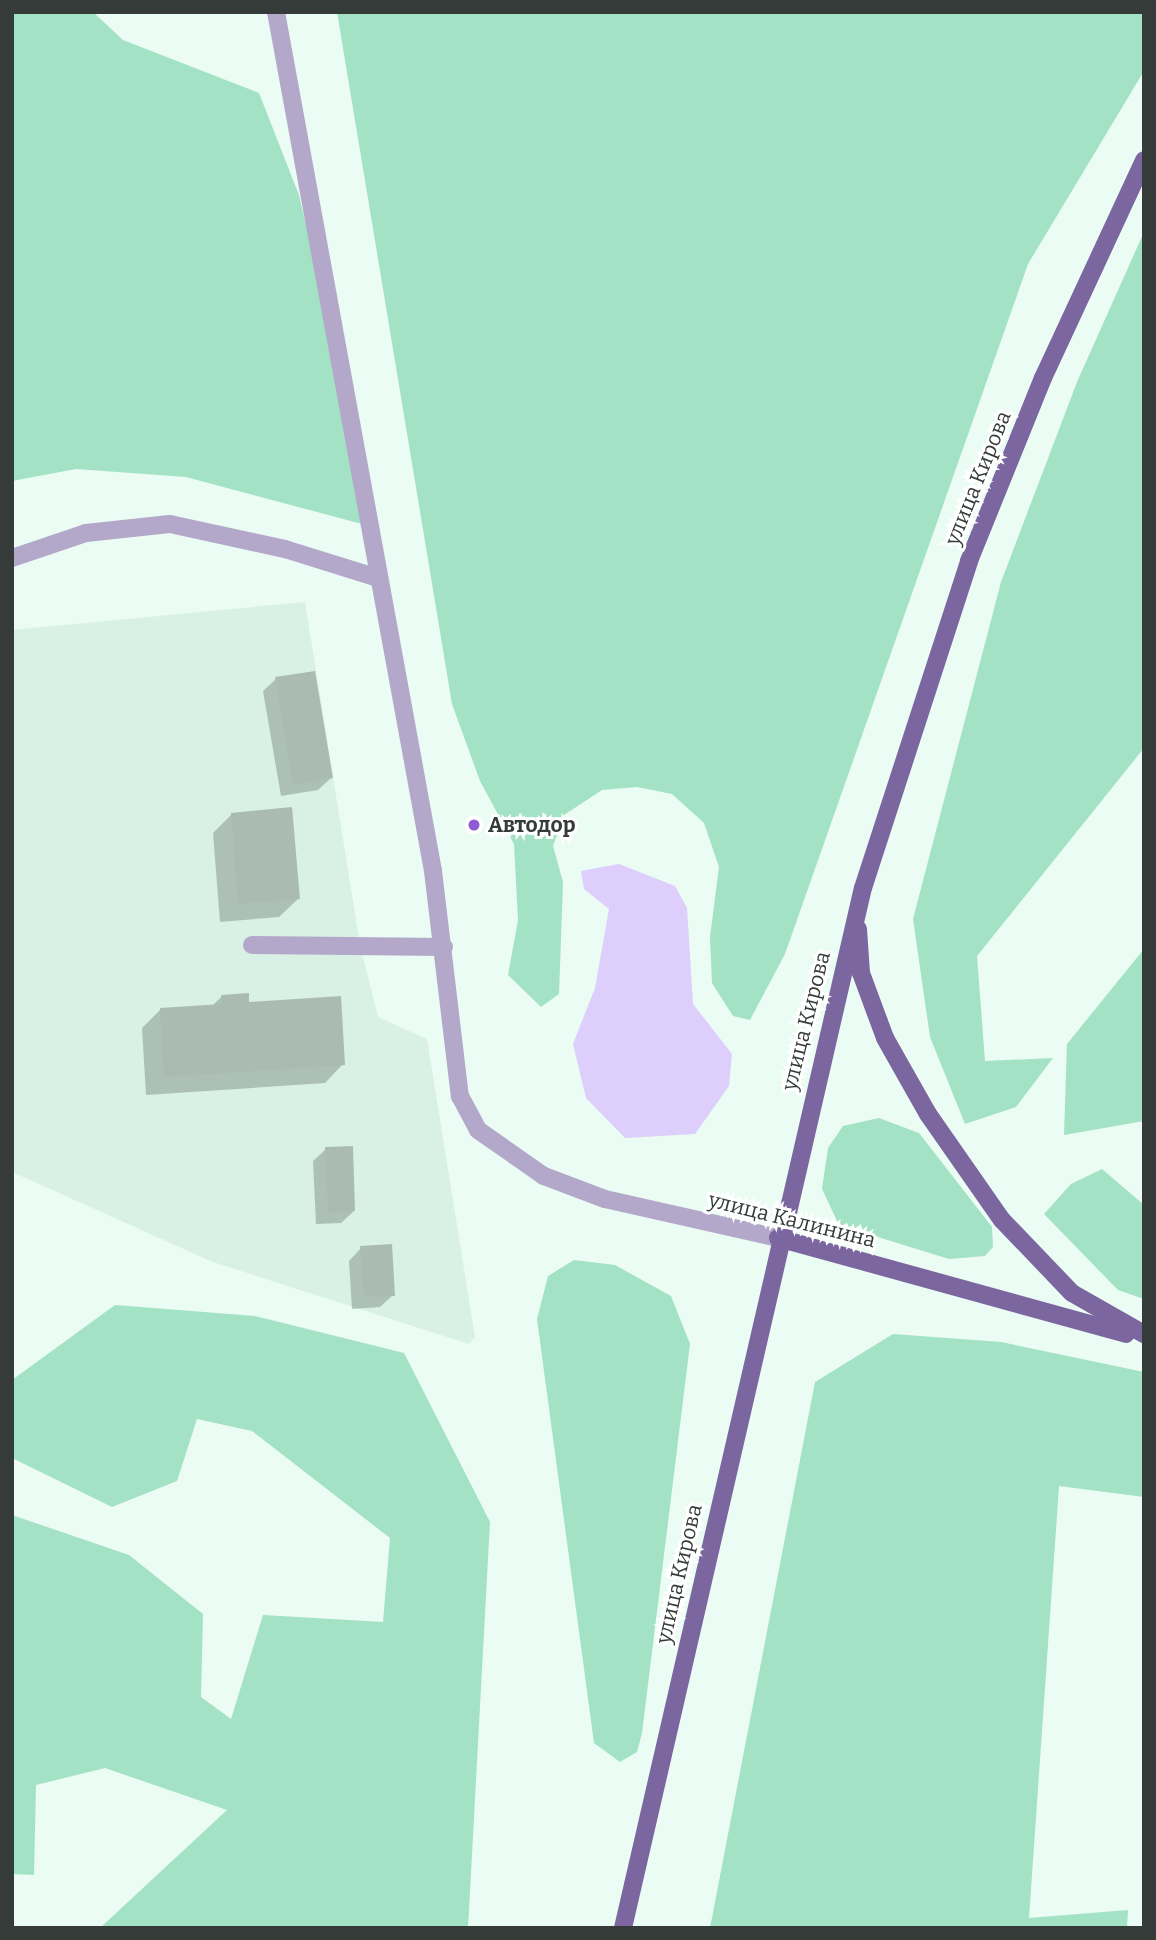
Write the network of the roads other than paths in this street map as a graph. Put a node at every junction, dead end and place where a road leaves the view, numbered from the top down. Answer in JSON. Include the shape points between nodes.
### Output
{"nodes":[{"id":1,"x":276,"y":12,"type":"edge"},
{"id":2,"x":1144,"y":160,"type":"edge"},
{"id":3,"x":12,"y":558,"type":"edge"},
{"id":4,"x":378,"y":578,"type":"junction"},
{"id":5,"x":863,"y":888,"type":"junction"},
{"id":6,"x":252,"y":946,"type":"dead end"},
{"id":7,"x":444,"y":947,"type":"junction"},
{"id":8,"x":778,"y":1238,"type":"junction"},
{"id":9,"x":1144,"y":1336,"type":"edge"},
{"id":10,"x":623,"y":1928,"type":"edge"}],
"edges":[{"from":1,"to":4,"type":"street"},
{"from":2,"to":5,"type":"main road","name":"улица Кирова","via":[[1043,378],[970,561]]},
{"from":3,"to":4,"type":"street","via":[[86,533],[170,524],[285,549]]},
{"from":4,"to":7,"type":"street"},
{"from":5,"to":8,"type":"main road","name":"улица Кирова"},
{"from":5,"to":9,"type":"main road","via":[[861,973],[885,1038],[928,1114],[1038,1262],[1072,1293]]},
{"from":6,"to":7,"type":"street"},
{"from":7,"to":8,"type":"street","name":"улица Калинина","via":[[460,1096],[478,1130],[544,1176],[605,1199]]},
{"from":8,"to":9,"type":"main road","name":"улица Калинина"},
{"from":8,"to":10,"type":"main road","name":"улица Кирова"}]}
